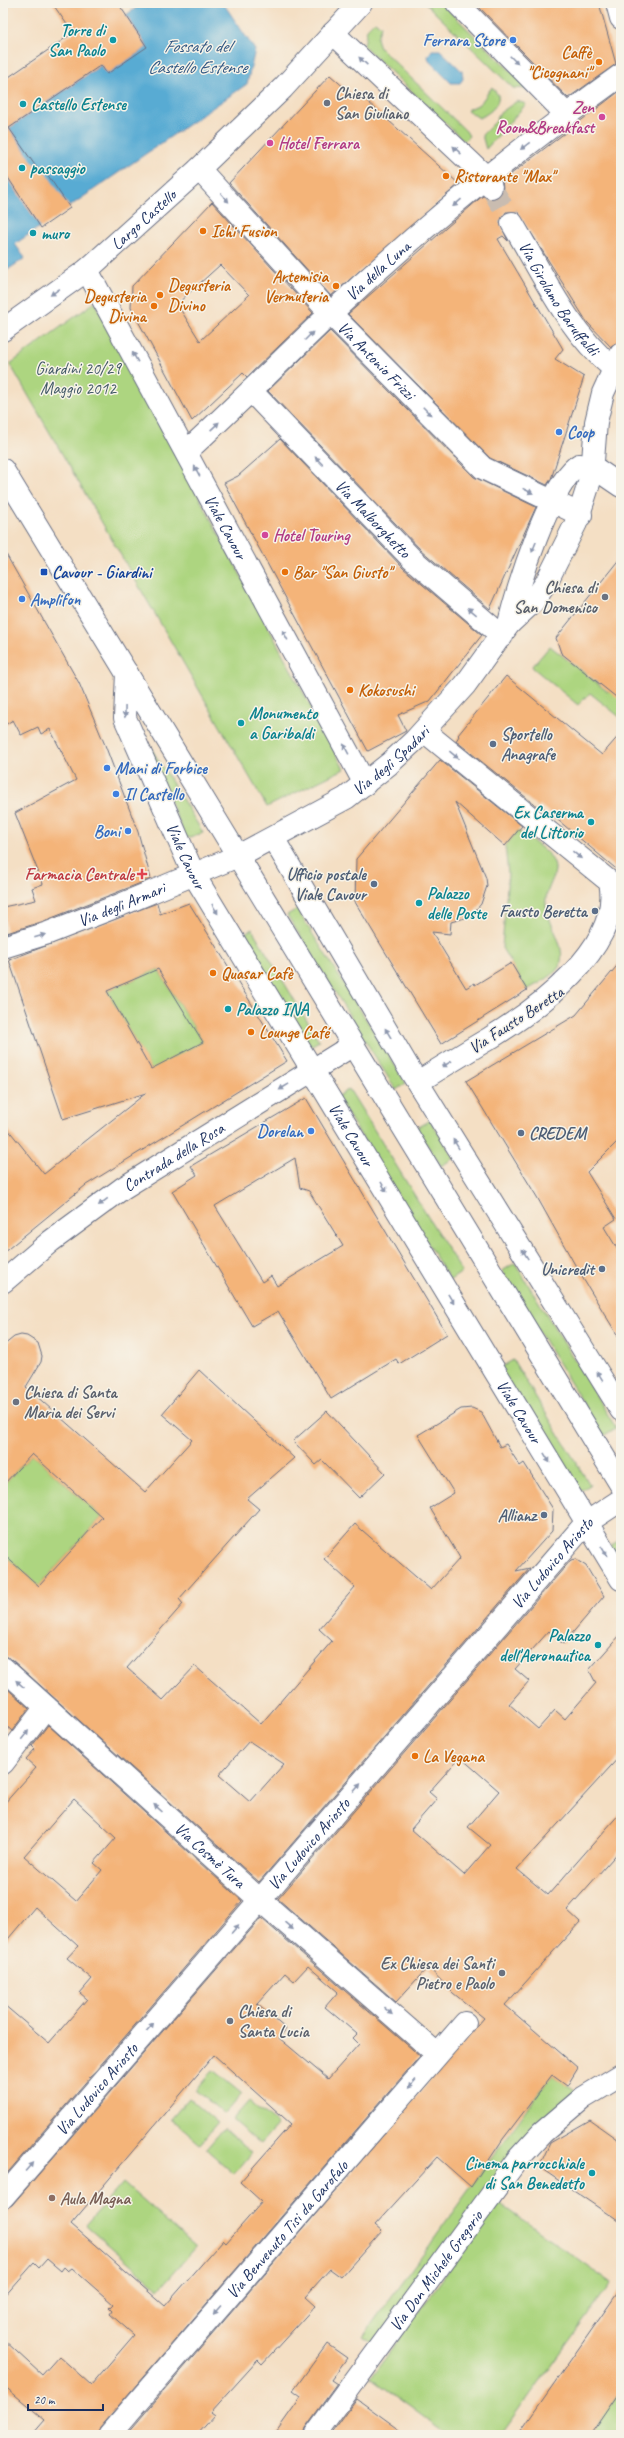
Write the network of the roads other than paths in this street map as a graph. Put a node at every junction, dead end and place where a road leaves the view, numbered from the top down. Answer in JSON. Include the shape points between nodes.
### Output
{"nodes":[{"id":1,"x":361,"y":3,"type":"edge"},
{"id":2,"x":457,"y":3,"type":"edge"},
{"id":3,"x":617,"y":3,"type":"edge"},
{"id":4,"x":621,"y":18,"type":"edge"},
{"id":5,"x":333,"y":33,"type":"junction"},
{"id":6,"x":621,"y":75,"type":"edge"},
{"id":7,"x":566,"y":114,"type":"junction"},
{"id":8,"x":198,"y":169,"type":"junction"},
{"id":9,"x":488,"y":182,"type":"junction"},
{"id":10,"x":512,"y":223,"type":"tunnel mouth"},
{"id":11,"x":87,"y":270,"type":"junction"},
{"id":12,"x":331,"y":314,"type":"junction"},
{"id":13,"x":3,"y":330,"type":"edge"},
{"id":14,"x":617,"y":361,"type":"edge"},
{"id":15,"x":252,"y":392,"type":"junction"},
{"id":16,"x":186,"y":452,"type":"junction"},
{"id":17,"x":592,"y":467,"type":"junction"},
{"id":18,"x":3,"y":470,"type":"edge"},
{"id":19,"x":621,"y":486,"type":"edge"},
{"id":20,"x":621,"y":490,"type":"edge"},
{"id":21,"x":552,"y":502,"type":"junction"},
{"id":22,"x":578,"y":517,"type":"junction"},
{"id":23,"x":506,"y":630,"type":"junction"},
{"id":24,"x":127,"y":673,"type":"junction"},
{"id":25,"x":424,"y":730,"type":"junction"},
{"id":26,"x":365,"y":784,"type":"junction"},
{"id":27,"x":273,"y":838,"type":"junction"},
{"id":28,"x":238,"y":856,"type":"junction"},
{"id":29,"x":194,"y":875,"type":"junction"},
{"id":30,"x":3,"y":947,"type":"edge"},
{"id":31,"x":353,"y":1045,"type":"junction"},
{"id":32,"x":312,"y":1070,"type":"junction"},
{"id":33,"x":418,"y":1082,"type":"junction"},
{"id":34,"x":3,"y":1282,"type":"edge"},
{"id":35,"x":621,"y":1410,"type":"edge"},
{"id":36,"x":621,"y":1485,"type":"edge"},
{"id":37,"x":621,"y":1500,"type":"edge"},
{"id":38,"x":586,"y":1522,"type":"junction"},
{"id":39,"x":621,"y":1579,"type":"edge"},
{"id":40,"x":3,"y":1668,"type":"edge"},
{"id":41,"x":46,"y":1707,"type":"junction"},
{"id":42,"x":3,"y":1762,"type":"edge"},
{"id":43,"x":260,"y":1900,"type":"junction"},
{"id":44,"x":465,"y":2023,"type":"dead end"},
{"id":45,"x":437,"y":2054,"type":"junction"},
{"id":46,"x":621,"y":2075,"type":"edge"},
{"id":47,"x":3,"y":2197,"type":"edge"},
{"id":48,"x":109,"y":2435,"type":"edge"},
{"id":49,"x":315,"y":2435,"type":"edge"}],
"edges":[{"from":1,"to":5,"type":"street","name":"Largo Castello"},
{"from":2,"to":7,"type":"street","one_way":true},
{"from":3,"to":4,"type":"street"},
{"from":5,"to":8,"type":"street","name":"Largo Castello","via":[[274,96]]},
{"from":9,"to":5,"type":"street","one_way":true},
{"from":6,"to":7,"type":"street"},
{"from":7,"to":9,"type":"street","name":"Via della Luna","one_way":true},
{"from":8,"to":11,"type":"street","name":"Largo Castello"},
{"from":8,"to":12,"type":"street","name":"Via Antonio Frizzi","one_way":true},
{"from":9,"to":12,"type":"street","name":"Via della Luna","one_way":true},
{"from":10,"to":14,"type":"street","name":"Via Girolamo Baruffaldi","via":[[571,324],[590,348]]},
{"from":11,"to":13,"type":"street","name":"Largo Castello","one_way":true},
{"from":16,"to":11,"type":"street","name":"Viale Cavour","one_way":true},
{"from":15,"to":12,"type":"street","name":"Via della Luna","one_way":true},
{"from":12,"to":21,"type":"street","name":"Via Antonio Frizzi","one_way":true,"via":[[483,468]]},
{"from":14,"to":17,"type":"street","name":"Via degli Spadari","via":[[603,393],[596,422]]},
{"from":16,"to":15,"type":"street","name":"Via della Luna","one_way":true},
{"from":23,"to":15,"type":"street","name":"Via Malborghetto","one_way":true,"via":[[412,559]]},
{"from":26,"to":16,"type":"street","name":"Viale Cavour","one_way":true},
{"from":17,"to":19,"type":"street"},
{"from":17,"to":21,"type":"street","name":"Via degli Spadari","via":[[575,467],[564,480]]},
{"from":17,"to":22,"type":"street","name":"Via degli Spadari"},
{"from":18,"to":24,"type":"street"},
{"from":20,"to":22,"type":"street","via":[[604,490],[596,495]]},
{"from":21,"to":22,"type":"street","name":"Via Antonio Frizzi"},
{"from":21,"to":23,"type":"street","name":"Via degli Spadari","one_way":true,"via":[[515,597]]},
{"from":22,"to":23,"type":"street","name":"Via degli Spadari","via":[[546,583]]},
{"from":23,"to":25,"type":"street","name":"Via degli Spadari","via":[[465,685]]},
{"from":24,"to":28,"type":"street"},
{"from":24,"to":29,"type":"street","name":"Viale Cavour","one_way":true,"via":[[125,718]]},
{"from":25,"to":26,"type":"street","name":"Via degli Spadari"},
{"from":25,"to":33,"type":"street","name":"Via Fausto Beretta","one_way":true,"via":[[610,882],[616,892],[619,910],[609,943],[560,994]]},
{"from":26,"to":27,"type":"street","name":"Via degli Spadari","via":[[323,812]]},
{"from":27,"to":28,"type":"street","name":"Via degli Spadari"},
{"from":33,"to":27,"type":"street","one_way":true},
{"from":28,"to":29,"type":"street","name":"Via degli Armari"},
{"from":28,"to":31,"type":"street"},
{"from":30,"to":29,"type":"street","name":"Via degli Armari","one_way":true,"via":[[48,933]]},
{"from":29,"to":32,"type":"street","name":"Viale Cavour","one_way":true},
{"from":31,"to":32,"type":"street","name":"Contrada della Rosa"},
{"from":31,"to":36,"type":"street"},
{"from":32,"to":34,"type":"street","name":"Contrada della Rosa","one_way":true,"via":[[123,1188],[51,1241]]},
{"from":32,"to":38,"type":"street","name":"Viale Cavour","one_way":true},
{"from":35,"to":33,"type":"street","one_way":true},
{"from":37,"to":38,"type":"street","name":"Via Ludovico Ariosto"},
{"from":38,"to":39,"type":"street","name":"Viale Cavour","one_way":true},
{"from":43,"to":38,"type":"street","name":"Via Ludovico Ariosto","one_way":true},
{"from":41,"to":40,"type":"street","name":"Via Cosmè Tura","one_way":true},
{"from":42,"to":41,"type":"street","one_way":true},
{"from":43,"to":41,"type":"street","name":"Via Cosmè Tura","one_way":true},
{"from":43,"to":45,"type":"street","name":"Via Cosmè Tura","one_way":true},
{"from":47,"to":43,"type":"street","name":"Via Ludovico Ariosto","one_way":true},
{"from":44,"to":45,"type":"street","name":"Via Benvenuto Tisi da Garofalo"},
{"from":45,"to":48,"type":"street","name":"Via Benvenuto Tisi da Garofalo","one_way":true},
{"from":46,"to":49,"type":"street","name":"Via Don Michele Gregorio","via":[[583,2098],[542,2133],[517,2160]]}]}
